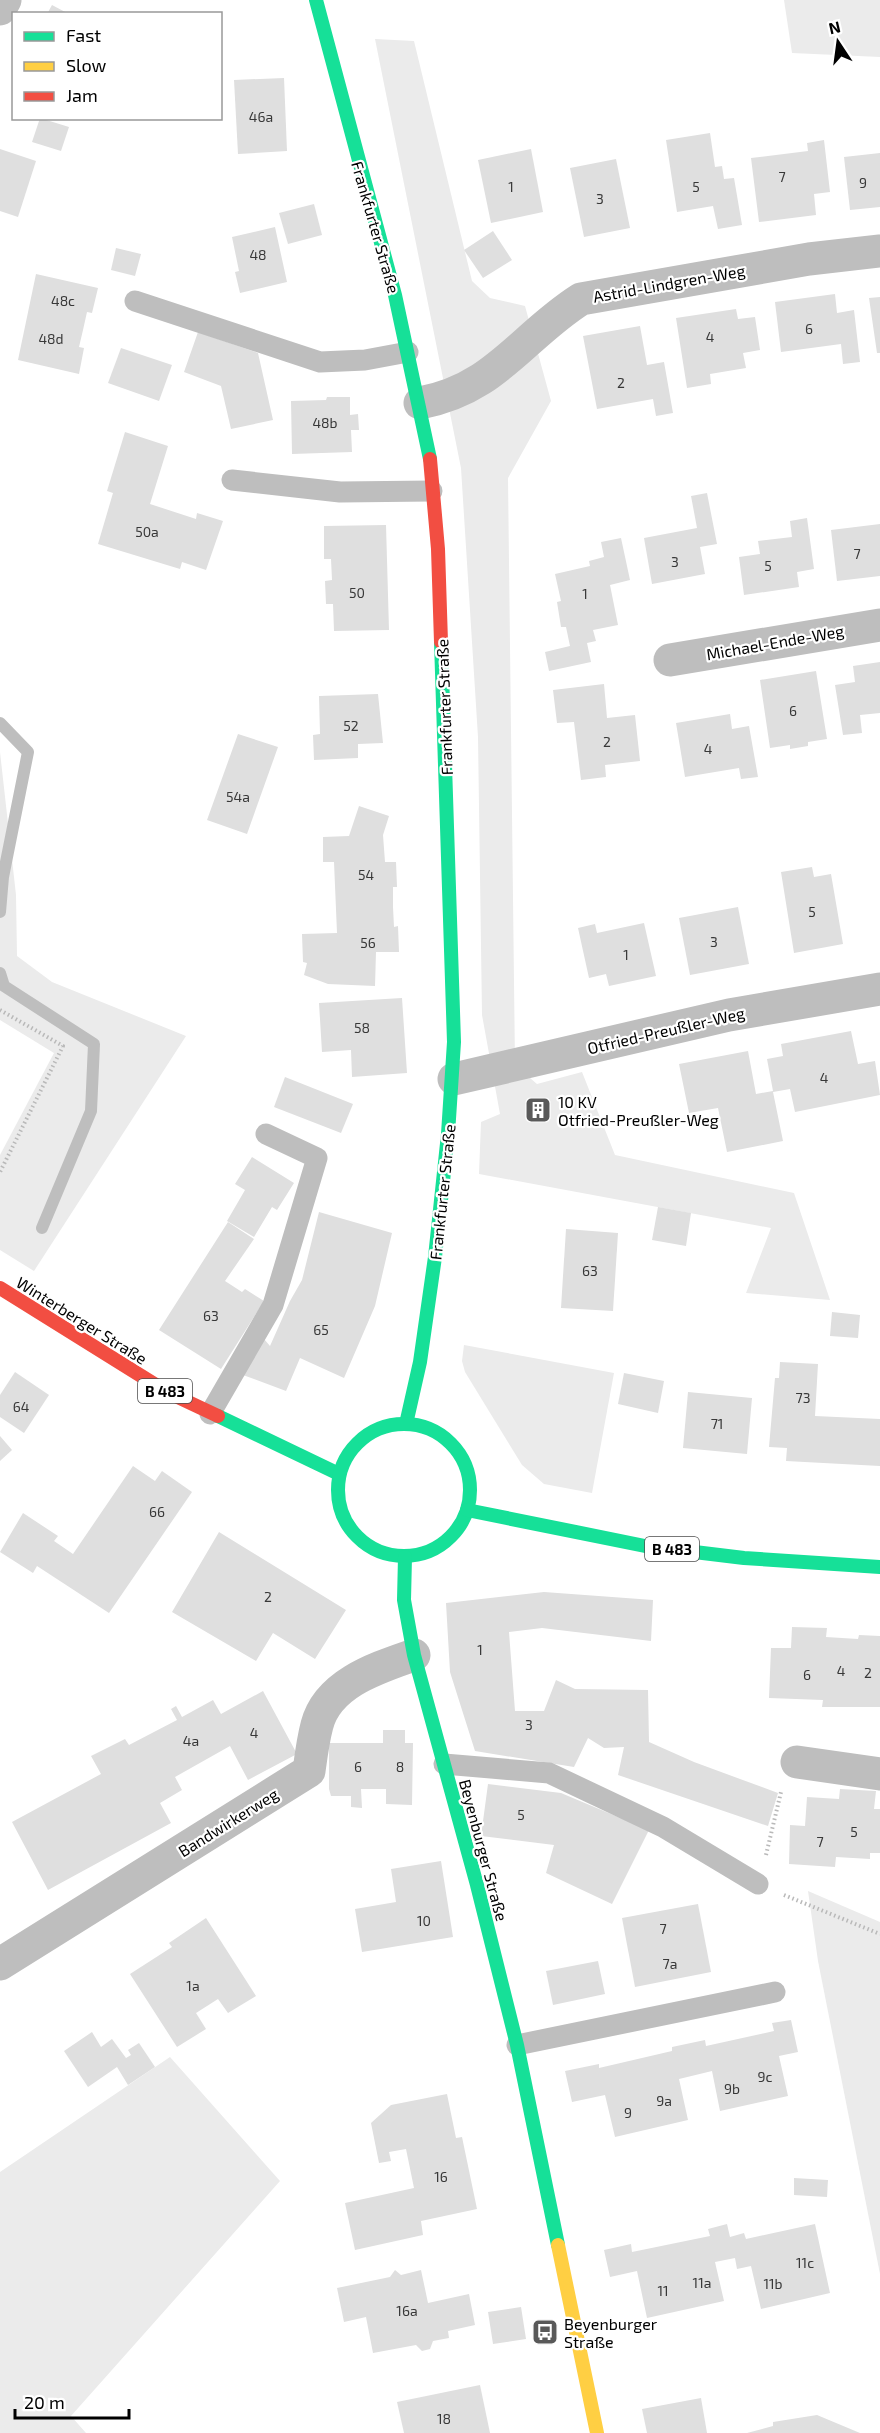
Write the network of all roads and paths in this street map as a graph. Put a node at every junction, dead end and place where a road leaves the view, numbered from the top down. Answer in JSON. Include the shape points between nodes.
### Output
{"nodes":[{"id":1,"x":5,"y":0,"type":"edge"},
{"id":2,"x":316,"y":0,"type":"edge"},
{"id":3,"x":0,"y":9,"type":"edge"},
{"id":4,"x":880,"y":251,"type":"edge"},
{"id":5,"x":135,"y":301,"type":"dead end"},
{"id":6,"x":408,"y":352,"type":"junction"},
{"id":7,"x":420,"y":403,"type":"junction"},
{"id":8,"x":232,"y":480,"type":"dead end"},
{"id":9,"x":432,"y":491,"type":"junction"},
{"id":10,"x":880,"y":625,"type":"edge"},
{"id":11,"x":670,"y":660,"type":"dead end"},
{"id":12,"x":880,"y":989,"type":"edge"},
{"id":13,"x":0,"y":1010,"type":"edge"},
{"id":14,"x":454,"y":1079,"type":"junction"},
{"id":15,"x":266,"y":1134,"type":"dead end"},
{"id":16,"x":0,"y":1172,"type":"edge"},
{"id":17,"x":0,"y":1288,"type":"edge"},
{"id":18,"x":210,"y":1414,"type":"junction"},
{"id":19,"x":406,"y":1424,"type":"junction"},
{"id":20,"x":339,"y":1474,"type":"junction"},
{"id":21,"x":467,"y":1510,"type":"junction"},
{"id":22,"x":405,"y":1557,"type":"junction"},
{"id":23,"x":880,"y":1567,"type":"edge"},
{"id":24,"x":414,"y":1655,"type":"junction"},
{"id":25,"x":797,"y":1762,"type":"joint"},
{"id":26,"x":444,"y":1764,"type":"junction"},
{"id":27,"x":880,"y":1774,"type":"edge"},
{"id":28,"x":758,"y":1884,"type":"junction"},
{"id":29,"x":880,"y":1934,"type":"edge"},
{"id":30,"x":0,"y":1964,"type":"edge"},
{"id":31,"x":775,"y":1992,"type":"dead end"},
{"id":32,"x":517,"y":2045,"type":"junction"},
{"id":33,"x":597,"y":2433,"type":"edge"}],
"edges":[{"from":1,"to":3,"type":"street"},
{"from":2,"to":6,"type":"main road","name":"Frankfurter Straße"},
{"from":4,"to":7,"type":"street","name":"Astrid-Lindgren-Weg","via":[[809,258],[581,299],[559,313],[491,374],[444,398]]},
{"from":5,"to":6,"type":"lane","via":[[320,362],[365,360]]},
{"from":6,"to":7,"type":"main road","name":"Frankfurter Straße"},
{"from":7,"to":9,"type":"main road","name":"Frankfurter Straße"},
{"from":8,"to":9,"type":"lane","via":[[340,492]]},
{"from":9,"to":14,"type":"main road","name":"Frankfurter Straße","via":[[445,717]]},
{"from":10,"to":11,"type":"street","name":"Michael-Ende-Weg"},
{"from":12,"to":14,"type":"street","name":"Otfried-Preußler-Weg","via":[[729,1015]]},
{"from":13,"to":16,"type":"path","via":[[63,1046]]},
{"from":14,"to":19,"type":"main road","name":"Frankfurter Straße","via":[[420,1372]]},
{"from":15,"to":18,"type":"lane","via":[[317,1158],[273,1305]]},
{"from":17,"to":18,"type":"main road","name":"Winterberger Straße","number":"B 483","via":[[166,1392]]},
{"from":18,"to":20,"type":"main road","name":"Winterberger Straße","number":"B 483"},
{"from":19,"to":20,"type":"main road","via":[[384,1427],[364,1437]]},
{"from":19,"to":21,"type":"main road","via":[[444,1437],[459,1452],[468,1470],[471,1491]]},
{"from":20,"to":22,"type":"main road","via":[[341,1511],[350,1528],[362,1542],[379,1552]]},
{"from":21,"to":22,"type":"main road","via":[[456,1530],[440,1546]]},
{"from":21,"to":23,"type":"main road","number":"B 483","via":[[645,1546],[744,1558]]},
{"from":22,"to":24,"type":"main road","name":"Beyenburger Straße","via":[[404,1600]]},
{"from":24,"to":26,"type":"main road","name":"Beyenburger Straße"},
{"from":24,"to":30,"type":"street","name":"Bandwirkerweg","via":[[342,1687],[326,1703],[317,1724],[309,1772]]},
{"from":25,"to":27,"type":"street"},
{"from":25,"to":28,"type":"path","via":[[782,1790]]},
{"from":26,"to":28,"type":"lane","via":[[549,1773],[663,1827]]},
{"from":26,"to":32,"type":"main road","name":"Beyenburger Straße"},
{"from":28,"to":29,"type":"path"},
{"from":31,"to":32,"type":"lane"},
{"from":32,"to":33,"type":"main road","name":"Beyenburger Straße"}]}
